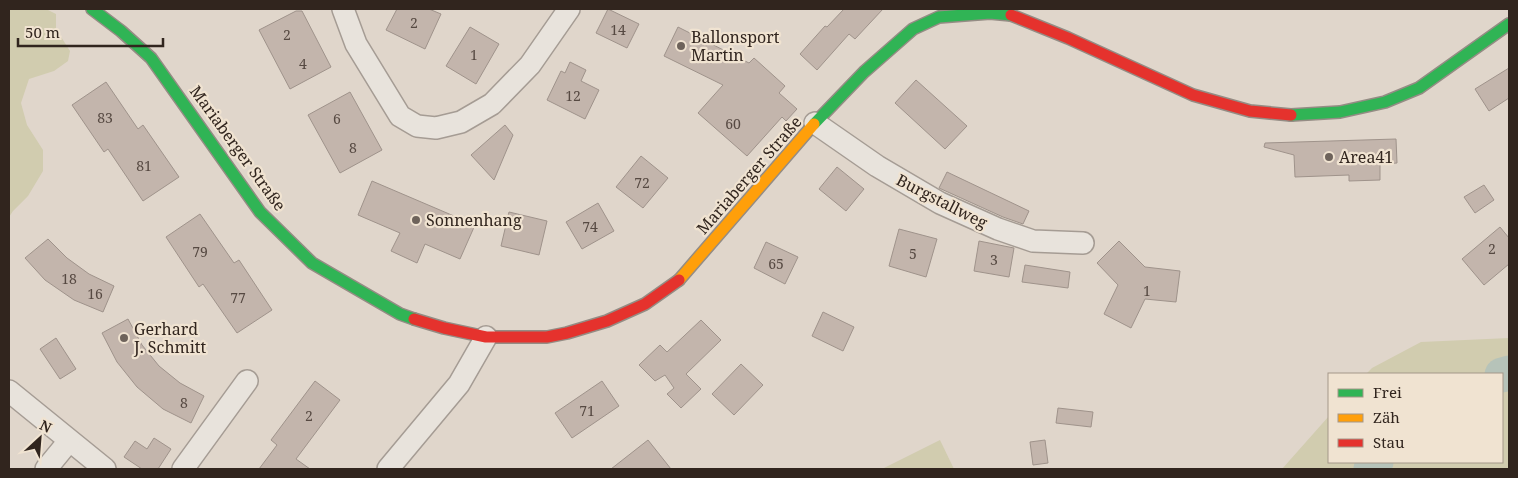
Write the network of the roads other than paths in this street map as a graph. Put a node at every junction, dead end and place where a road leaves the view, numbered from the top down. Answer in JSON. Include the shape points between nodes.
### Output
{"nodes":[{"id":1,"x":93,"y":9,"type":"edge"},
{"id":2,"x":342,"y":9,"type":"edge"},
{"id":3,"x":570,"y":9,"type":"edge"},
{"id":4,"x":968,"y":11,"type":"edge"},
{"id":5,"x":1509,"y":24,"type":"edge"},
{"id":6,"x":815,"y":123,"type":"junction"},
{"id":7,"x":1084,"y":243,"type":"dead end"},
{"id":8,"x":486,"y":337,"type":"junction"},
{"id":9,"x":247,"y":380,"type":"dead end"},
{"id":10,"x":9,"y":391,"type":"edge"},
{"id":11,"x":69,"y":441,"type":"junction"},
{"id":12,"x":46,"y":469,"type":"edge"},
{"id":13,"x":105,"y":469,"type":"edge"},
{"id":14,"x":183,"y":469,"type":"edge"},
{"id":15,"x":388,"y":469,"type":"edge"}],
"edges":[{"from":1,"to":8,"type":"street","name":"Mariaberger Straße","via":[[151,58],[260,212],[312,263],[400,314]]},
{"from":2,"to":3,"type":"street","via":[[356,44],[400,116],[417,126],[436,128],[461,122],[492,104],[530,66]]},
{"from":4,"to":5,"type":"street","name":"Mariaberger Straße","via":[[1014,16],[1193,95],[1250,111],[1288,115],[1340,112],[1385,102],[1419,88]]},
{"from":4,"to":6,"type":"street","name":"Mariaberger Straße","via":[[939,17],[913,29],[864,72]]},
{"from":6,"to":7,"type":"street","name":"Burgstallweg","via":[[940,204],[1033,241]]},
{"from":6,"to":8,"type":"street","name":"Mariaberger Straße","via":[[683,277],[645,304],[607,321],[567,333],[547,337]]},
{"from":8,"to":15,"type":"street","via":[[459,384]]},
{"from":9,"to":14,"type":"street"},
{"from":10,"to":11,"type":"street"},
{"from":11,"to":12,"type":"street"},
{"from":11,"to":13,"type":"street"}]}
